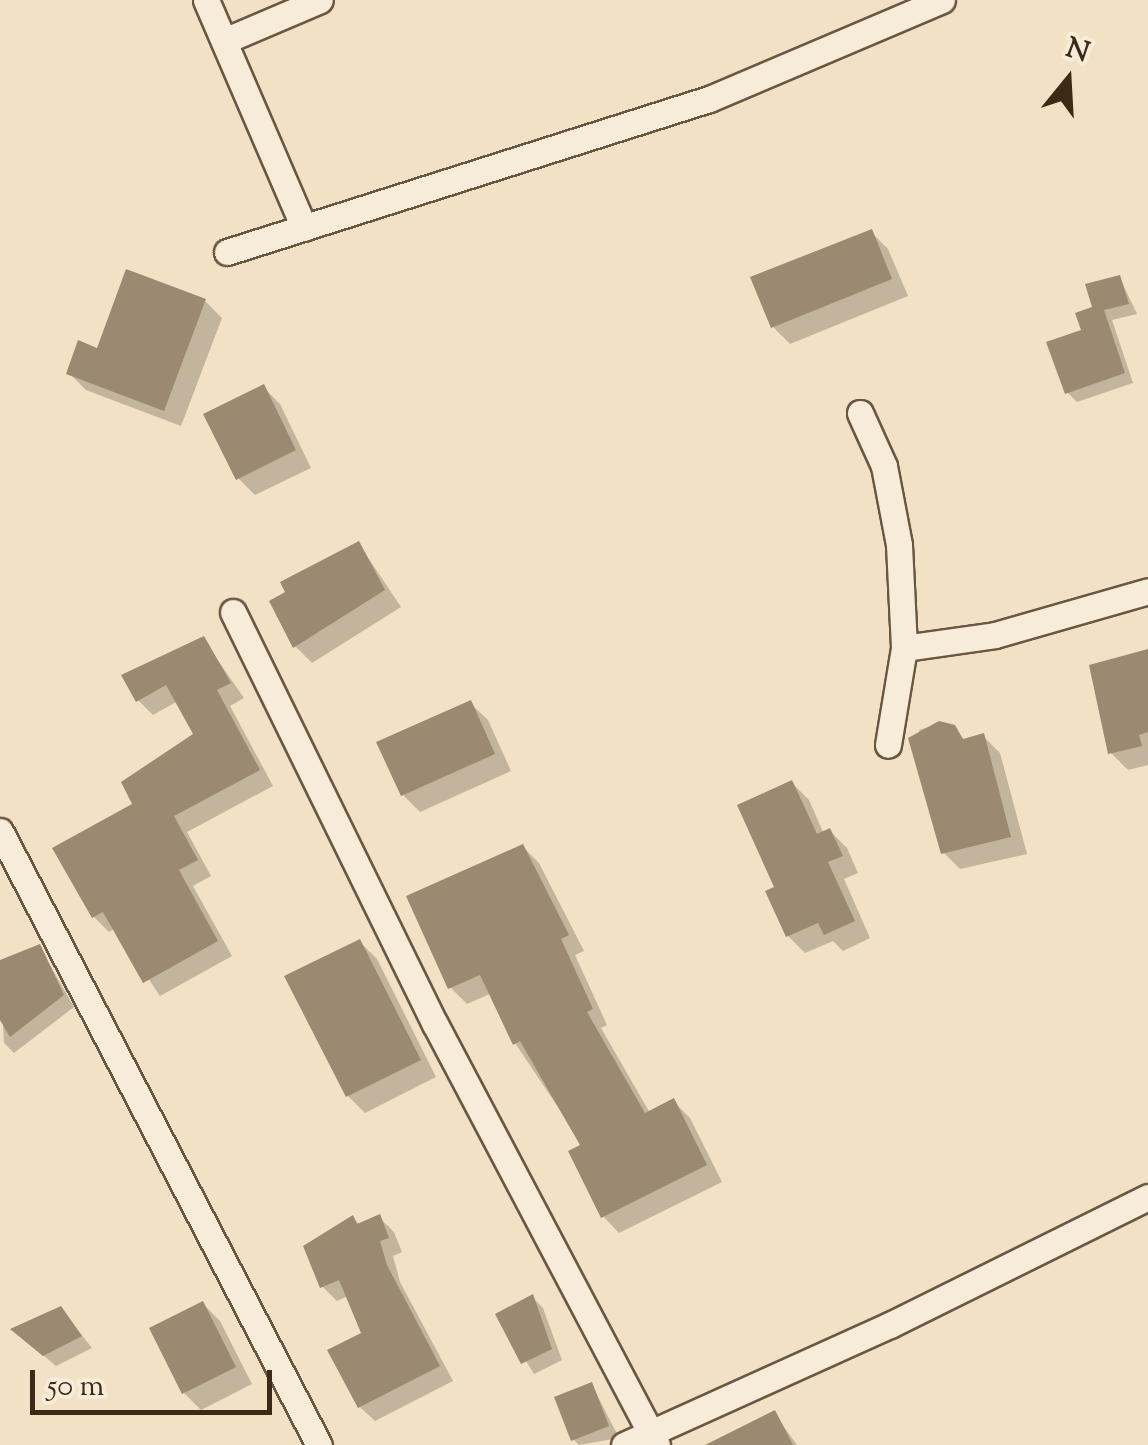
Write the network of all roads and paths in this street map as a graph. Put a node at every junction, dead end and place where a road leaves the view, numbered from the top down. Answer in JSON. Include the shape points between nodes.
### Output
{"nodes":[{"id":1,"x":206,"y":0,"type":"edge"},
{"id":2,"x":320,"y":0,"type":"edge"},
{"id":3,"x":942,"y":0,"type":"edge"},
{"id":4,"x":224,"y":40,"type":"junction"},
{"id":5,"x":304,"y":228,"type":"junction"},
{"id":6,"x":227,"y":252,"type":"dead end"},
{"id":7,"x":860,"y":413,"type":"dead end"},
{"id":8,"x":1148,"y":591,"type":"edge"},
{"id":9,"x":233,"y":612,"type":"dead end"},
{"id":10,"x":904,"y":648,"type":"junction"},
{"id":11,"x":888,"y":745,"type":"dead end"},
{"id":12,"x":0,"y":832,"type":"edge"},
{"id":13,"x":1148,"y":1198,"type":"edge"},
{"id":14,"x":653,"y":1438,"type":"edge"},
{"id":15,"x":319,"y":1445,"type":"edge"},
{"id":16,"x":624,"y":1445,"type":"edge"}],
"edges":[{"from":1,"to":4,"type":"street"},
{"from":2,"to":4,"type":"street"},
{"from":3,"to":5,"type":"street","via":[[709,100]]},
{"from":4,"to":5,"type":"street"},
{"from":5,"to":6,"type":"street"},
{"from":7,"to":10,"type":"street","via":[[884,466],[899,545]]},
{"from":8,"to":10,"type":"street","via":[[995,635]]},
{"from":9,"to":14,"type":"street","via":[[435,1024]]},
{"from":10,"to":11,"type":"street"},
{"from":12,"to":15,"type":"street"},
{"from":13,"to":14,"type":"street"},
{"from":14,"to":16,"type":"street"}]}
